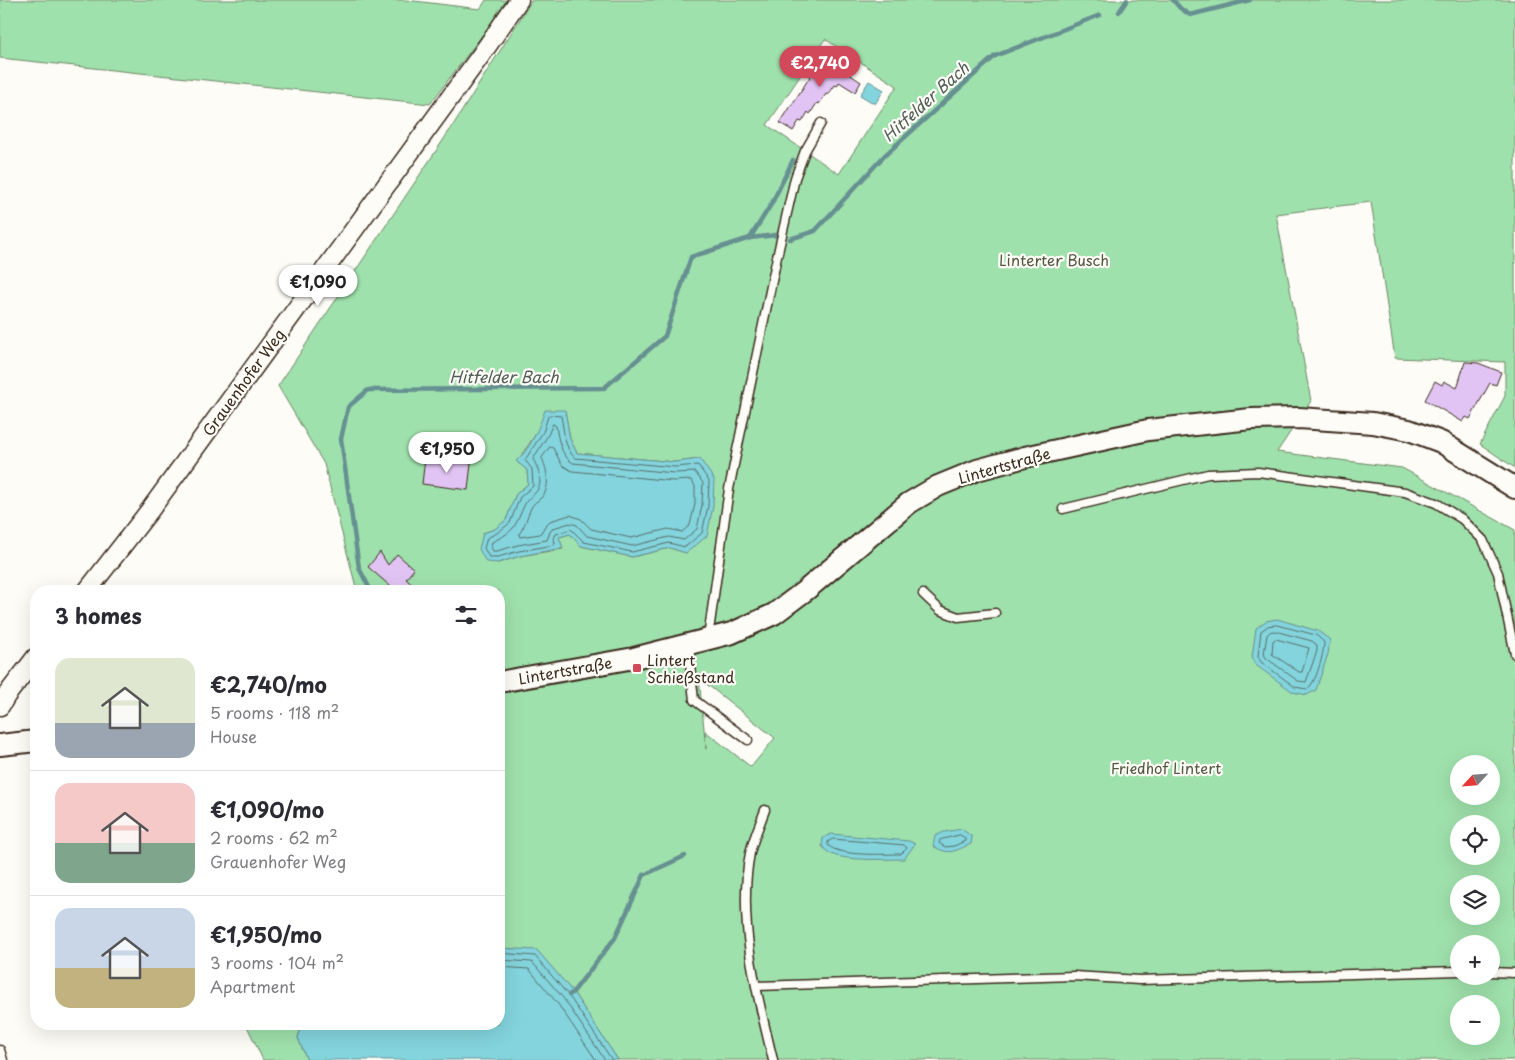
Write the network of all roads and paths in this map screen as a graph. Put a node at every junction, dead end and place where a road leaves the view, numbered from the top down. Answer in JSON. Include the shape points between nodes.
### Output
{"nodes":[{"id":1,"x":520,"y":0,"type":"edge"},
{"id":2,"x":821,"y":123,"type":"dead end"},
{"id":3,"x":1515,"y":488,"type":"edge"},
{"id":4,"x":1063,"y":509,"type":"dead end"},
{"id":5,"x":92,"y":585,"type":"edge"},
{"id":6,"x":923,"y":594,"type":"dead end"},
{"id":7,"x":995,"y":613,"type":"dead end"},
{"id":8,"x":708,"y":640,"type":"junction"},
{"id":9,"x":688,"y":644,"type":"junction"},
{"id":10,"x":1515,"y":654,"type":"edge"},
{"id":11,"x":30,"y":665,"type":"edge"},
{"id":12,"x":505,"y":681,"type":"edge"},
{"id":13,"x":0,"y":706,"type":"edge"},
{"id":14,"x":748,"y":740,"type":"dead end"},
{"id":15,"x":30,"y":742,"type":"edge"},
{"id":16,"x":0,"y":745,"type":"edge"},
{"id":17,"x":765,"y":810,"type":"dead end"},
{"id":18,"x":1450,"y":971,"type":"edge"},
{"id":19,"x":1500,"y":972,"type":"edge"},
{"id":20,"x":1515,"y":973,"type":"edge"},
{"id":21,"x":756,"y":986,"type":"junction"},
{"id":22,"x":0,"y":1050,"type":"edge"},
{"id":23,"x":3,"y":1060,"type":"edge"},
{"id":24,"x":773,"y":1060,"type":"edge"}],
"edges":[{"from":1,"to":5,"type":"street","name":"Grauenhofer Weg","via":[[150,510]]},
{"from":2,"to":8,"type":"lane","via":[[795,178],[777,257],[729,489]]},
{"from":3,"to":8,"type":"main road","name":"Lintertstraße","via":[[1441,442],[1409,430],[1372,423],[1299,418],[1234,420],[1148,430],[977,470],[938,486],[909,503],[774,614]]},
{"from":4,"to":10,"type":"lane","via":[[1208,474],[1258,472],[1405,492],[1436,503],[1462,519],[1483,540],[1498,574]]},
{"from":6,"to":7,"type":"lane","via":[[940,610],[958,616]]},
{"from":8,"to":9,"type":"main road","name":"Lintertstraße"},
{"from":9,"to":12,"type":"main road","name":"Lintertstraße","via":[[634,658]]},
{"from":9,"to":14,"type":"lane","via":[[694,700]]},
{"from":11,"to":13,"type":"street"},
{"from":15,"to":16,"type":"main road"},
{"from":17,"to":21,"type":"lane","via":[[750,852],[745,900]]},
{"from":18,"to":21,"type":"lane","via":[[1139,980],[1074,976]]},
{"from":19,"to":20,"type":"lane"},
{"from":21,"to":24,"type":"lane"},
{"from":22,"to":23,"type":"lane"}]}
